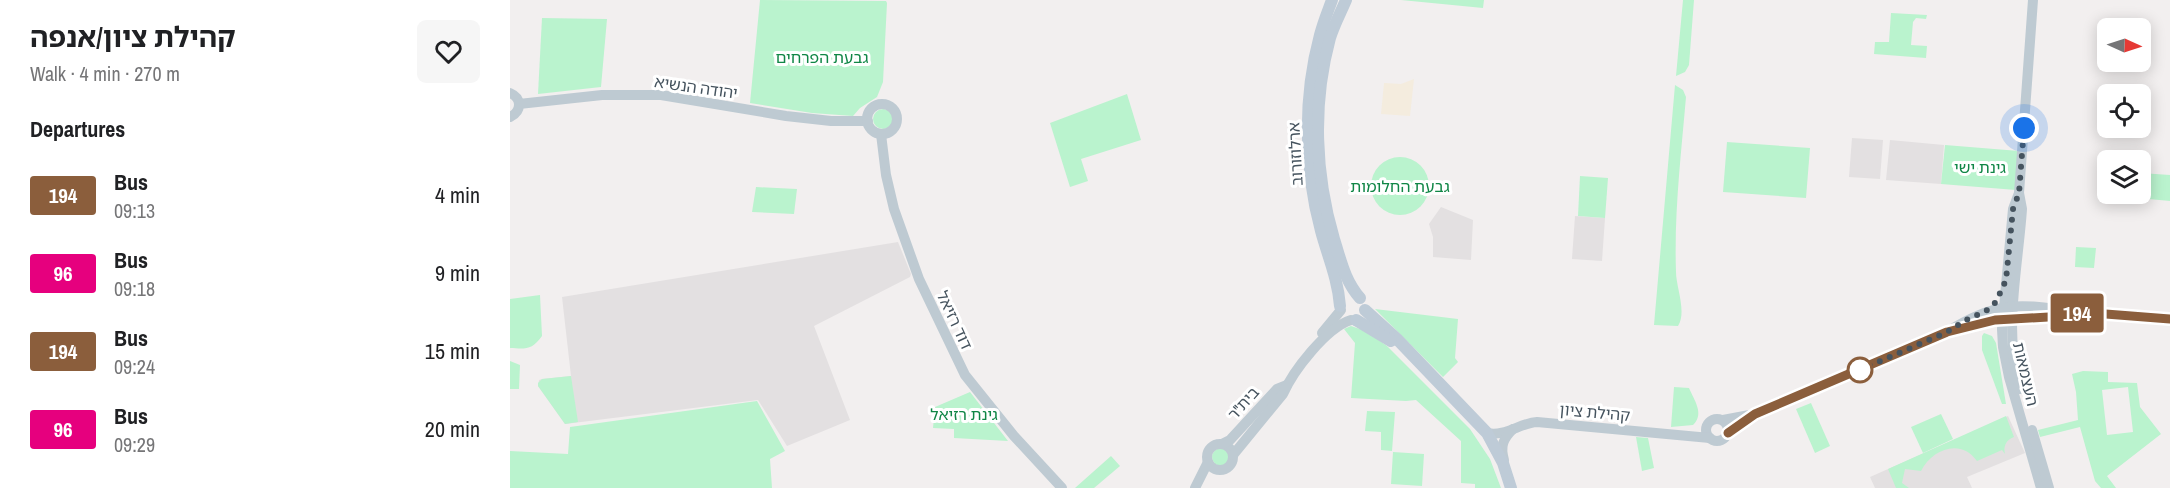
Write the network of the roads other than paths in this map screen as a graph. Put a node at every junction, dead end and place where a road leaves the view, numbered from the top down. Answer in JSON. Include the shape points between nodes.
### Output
{"nodes":[{"id":1,"x":1332,"y":0,"type":"edge"},
{"id":2,"x":1346,"y":0,"type":"edge"},
{"id":3,"x":2033,"y":0,"type":"edge"},
{"id":4,"x":510,"y":93,"type":"edge"},
{"id":5,"x":519,"y":104,"type":"junction"},
{"id":6,"x":510,"y":117,"type":"edge"},
{"id":7,"x":868,"y":121,"type":"junction"},
{"id":8,"x":881,"y":134,"type":"junction"},
{"id":9,"x":2011,"y":282,"type":"junction"},
{"id":10,"x":1360,"y":298,"type":"junction"},
{"id":11,"x":2008,"y":307,"type":"junction"},
{"id":12,"x":1341,"y":308,"type":"junction"},
{"id":13,"x":1986,"y":311,"type":"junction"},
{"id":14,"x":2034,"y":311,"type":"junction"},
{"id":15,"x":1357,"y":317,"type":"junction"},
{"id":16,"x":2007,"y":319,"type":"junction"},
{"id":17,"x":2170,"y":320,"type":"edge"},
{"id":18,"x":1947,"y":332,"type":"junction"},
{"id":19,"x":2007,"y":345,"type":"junction"},
{"id":20,"x":1316,"y":347,"type":"junction"},
{"id":21,"x":1287,"y":385,"type":"junction"},
{"id":22,"x":1755,"y":414,"type":"junction"},
{"id":23,"x":1723,"y":420,"type":"junction"},
{"id":24,"x":1514,"y":429,"type":"junction"},
{"id":25,"x":1709,"y":432,"type":"junction"},
{"id":26,"x":1487,"y":433,"type":"junction"},
{"id":27,"x":1728,"y":433,"type":"junction"},
{"id":28,"x":1222,"y":444,"type":"junction"},
{"id":29,"x":1233,"y":455,"type":"junction"},
{"id":30,"x":1213,"y":466,"type":"junction"},
{"id":31,"x":1508,"y":486,"type":"edge"},
{"id":32,"x":1062,"y":488,"type":"edge"},
{"id":33,"x":1196,"y":488,"type":"edge"},
{"id":34,"x":2041,"y":488,"type":"edge"},
{"id":35,"x":2049,"y":488,"type":"edge"}],
"edges":[{"from":1,"to":12,"type":"main road","name":"ארלוזורוב","via":[[1320,35],[1312,82],[1308,164]]},
{"from":2,"to":10,"type":"main road","name":"ארלוזורוב","via":[[1330,37],[1322,80],[1318,163],[1343,269],[1349,286]]},
{"from":3,"to":9,"type":"street","name":"העצמאות","via":[[2019,193],[2013,209]]},
{"from":4,"to":5,"type":"street"},
{"from":5,"to":6,"type":"street","via":[[518,111]]},
{"from":5,"to":7,"type":"street","name":"יהודה הנשיא","via":[[602,95],[661,95],[786,116]]},
{"from":7,"to":8,"type":"street","via":[[871,129]]},
{"from":7,"to":8,"type":"street","via":[[874,107],[891,107],[897,115],[896,125]]},
{"from":8,"to":32,"type":"street","name":"דוד רזיאל","via":[[894,209],[919,279],[965,375]]},
{"from":9,"to":11,"type":"street","name":"העצמאות"},
{"from":9,"to":13,"type":"street"},
{"from":9,"to":14,"type":"street","via":[[2021,301]]},
{"from":10,"to":12,"type":"main road","via":[[1348,297]]},
{"from":10,"to":15,"type":"main road","via":[[1364,303]]},
{"from":11,"to":13,"type":"street"},
{"from":11,"to":14,"type":"street"},
{"from":11,"to":16,"type":"street","name":"העצמאות"},
{"from":12,"to":15,"type":"main road","via":[[1345,318]]},
{"from":12,"to":20,"type":"street","name":"בית\"ר","via":[[1320,335]]},
{"from":13,"to":18,"type":"street"},
{"from":14,"to":16,"type":"street"},
{"from":14,"to":17,"type":"street"},
{"from":14,"to":19,"type":"street"},
{"from":15,"to":20,"type":"street","name":"בית\"ר"},
{"from":15,"to":26,"type":"main road","via":[[1398,339]]},
{"from":15,"to":31,"type":"main road","via":[[1394,344],[1483,436]]},
{"from":16,"to":18,"type":"street"},
{"from":16,"to":19,"type":"street","name":"העצמאות"},
{"from":18,"to":19,"type":"street","via":[[1995,330]]},
{"from":18,"to":22,"type":"street"},
{"from":19,"to":34,"type":"street","name":"העצמאות","via":[[2009,378]]},
{"from":19,"to":35,"type":"street","name":"העצמאות"},
{"from":20,"to":21,"type":"street","name":"בית\"ר"},
{"from":21,"to":28,"type":"street","name":"בית\"ר","via":[[1276,389]]},
{"from":21,"to":29,"type":"street","name":"בית\"ר"},
{"from":22,"to":23,"type":"street"},
{"from":22,"to":27,"type":"street"},
{"from":23,"to":25,"type":"street","via":[[1709,422]]},
{"from":23,"to":27,"type":"street"},
{"from":24,"to":25,"type":"street","name":"קהילת ציון","via":[[1537,422],[1675,434]]},
{"from":24,"to":26,"type":"street","name":"קהילת ציון"},
{"from":24,"to":31,"type":"street","via":[[1503,440],[1502,448]]},
{"from":25,"to":27,"type":"street","via":[[1719,440]]},
{"from":26,"to":31,"type":"main road","via":[[1499,453]]},
{"from":28,"to":29,"type":"street"},
{"from":28,"to":30,"type":"street","via":[[1209,450]]},
{"from":29,"to":30,"type":"street","via":[[1228,467]]},
{"from":30,"to":33,"type":"street"}]}
